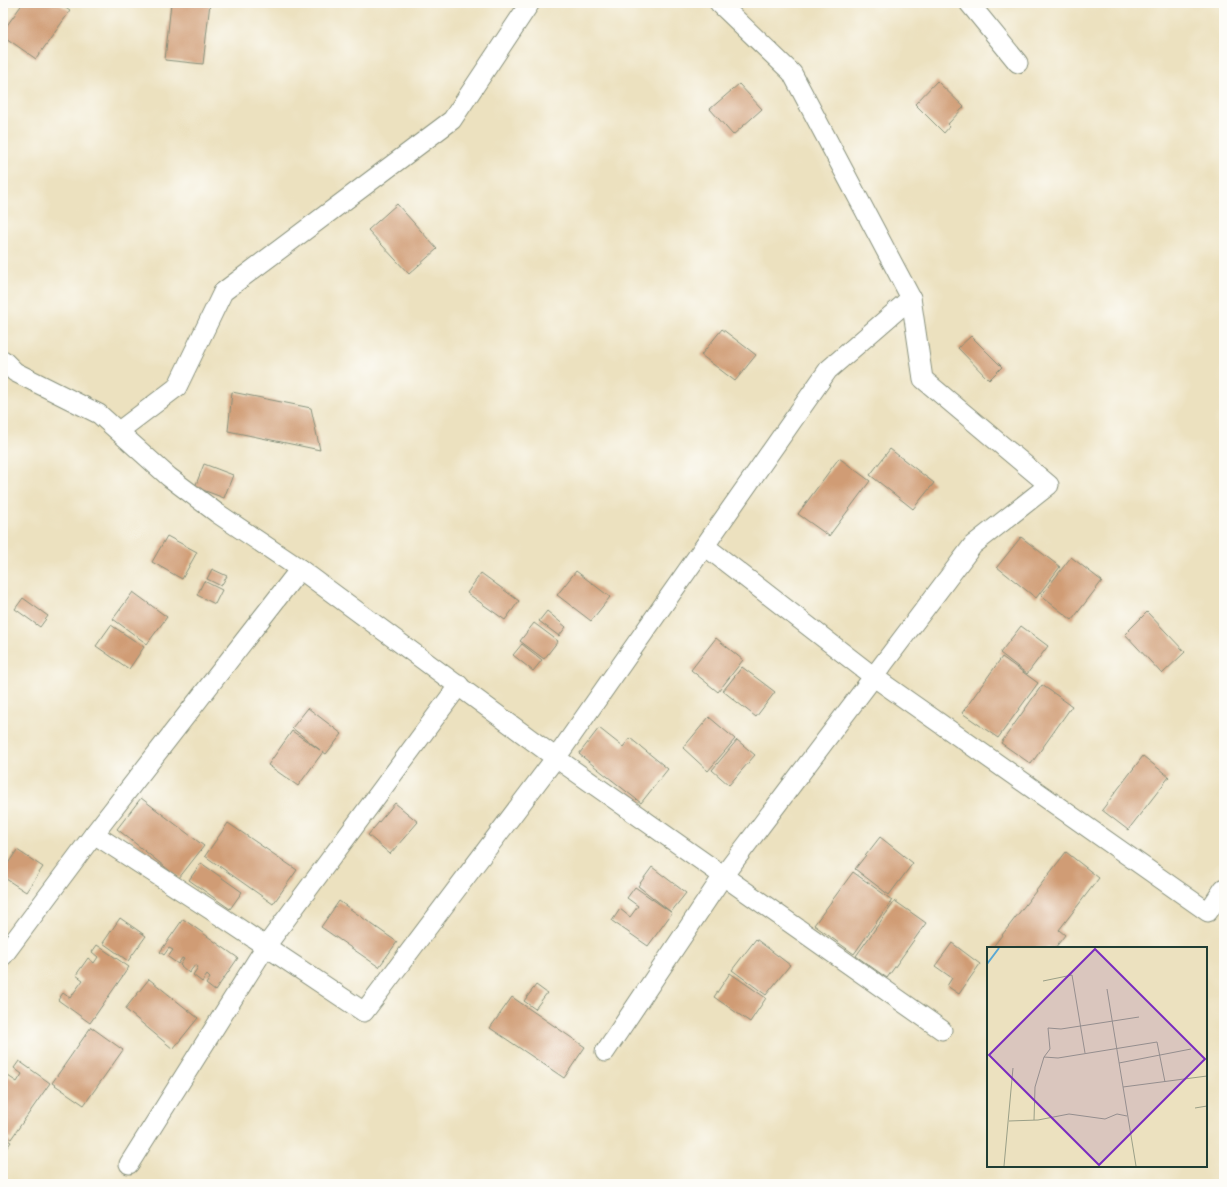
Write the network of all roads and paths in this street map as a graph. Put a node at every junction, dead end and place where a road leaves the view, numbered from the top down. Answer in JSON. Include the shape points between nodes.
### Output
{"nodes":[{"id":1,"x":530,"y":3,"type":"edge"},
{"id":2,"x":719,"y":3,"type":"edge"},
{"id":3,"x":969,"y":3,"type":"edge"},
{"id":4,"x":1018,"y":63,"type":"dead end"},
{"id":5,"x":911,"y":298,"type":"junction"},
{"id":6,"x":3,"y":360,"type":"edge"},
{"id":7,"x":119,"y":431,"type":"junction"},
{"id":8,"x":705,"y":546,"type":"junction"},
{"id":9,"x":300,"y":569,"type":"junction"},
{"id":10,"x":874,"y":677,"type":"junction"},
{"id":11,"x":458,"y":685,"type":"junction"},
{"id":12,"x":556,"y":758,"type":"junction"},
{"id":13,"x":94,"y":834,"type":"junction"},
{"id":14,"x":723,"y":876,"type":"junction"},
{"id":15,"x":1224,"y":888,"type":"edge"},
{"id":16,"x":266,"y":946,"type":"junction"},
{"id":17,"x":3,"y":956,"type":"edge"},
{"id":18,"x":942,"y":1030,"type":"dead end"},
{"id":19,"x":605,"y":1052,"type":"dead end"},
{"id":20,"x":129,"y":1164,"type":"dead end"}],
"edges":[{"from":1,"to":7,"type":"street","via":[[452,120],[223,292],[177,386]]},
{"from":2,"to":5,"type":"street","via":[[792,73]]},
{"from":3,"to":4,"type":"street"},
{"from":5,"to":8,"type":"street","via":[[828,370]]},
{"from":5,"to":10,"type":"street","via":[[923,379],[1049,485],[973,545]]},
{"from":6,"to":7,"type":"street","via":[[15,372],[99,414]]},
{"from":7,"to":9,"type":"street","via":[[169,477]]},
{"from":8,"to":10,"type":"street"},
{"from":8,"to":12,"type":"street"},
{"from":9,"to":11,"type":"street"},
{"from":9,"to":13,"type":"street"},
{"from":10,"to":14,"type":"street"},
{"from":10,"to":15,"type":"street","via":[[1208,912]]},
{"from":11,"to":12,"type":"street"},
{"from":11,"to":16,"type":"street"},
{"from":12,"to":14,"type":"street"},
{"from":12,"to":16,"type":"street","via":[[364,1012]]},
{"from":13,"to":16,"type":"street"},
{"from":13,"to":17,"type":"street"},
{"from":14,"to":18,"type":"street"},
{"from":14,"to":19,"type":"street"},
{"from":16,"to":20,"type":"street"}]}
